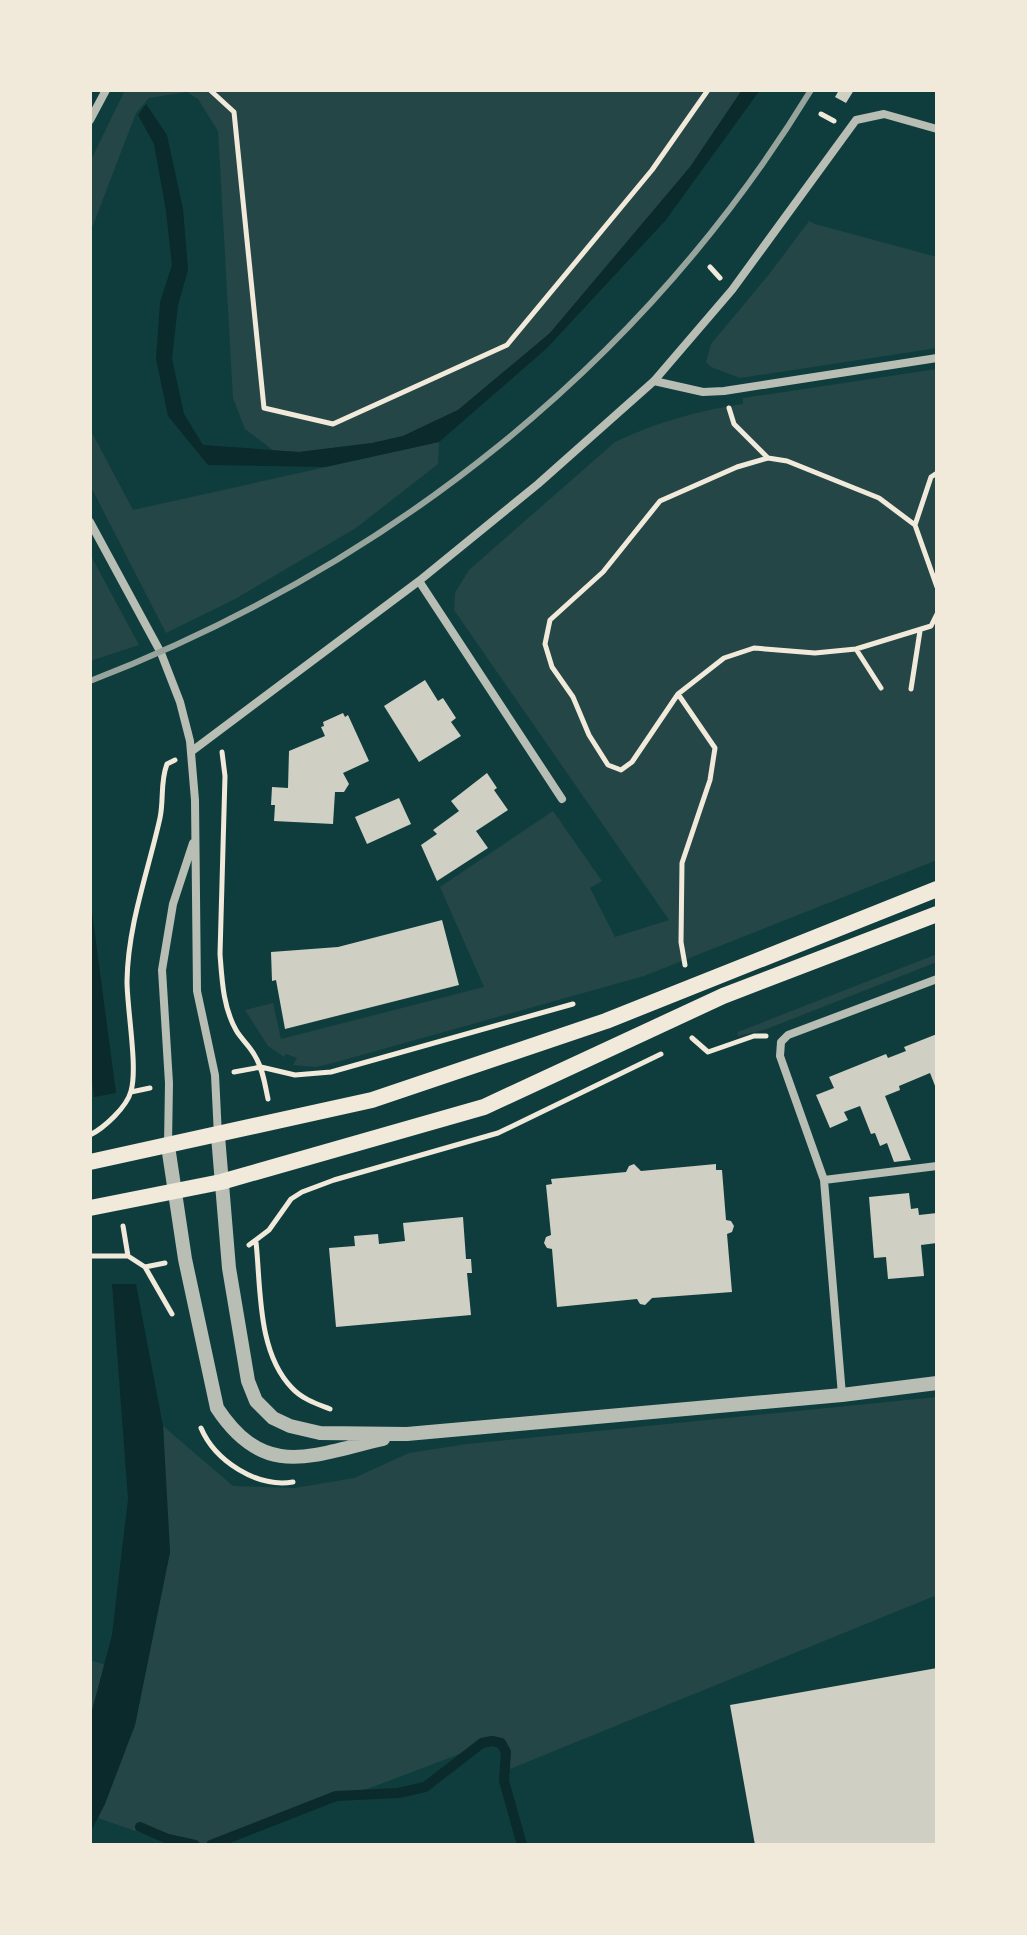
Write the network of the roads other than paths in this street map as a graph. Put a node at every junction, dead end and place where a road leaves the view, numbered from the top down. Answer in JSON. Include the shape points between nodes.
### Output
{"nodes":[{"id":1,"x":106,"y":90,"type":"edge"},
{"id":2,"x":90,"y":120,"type":"edge"},
{"id":3,"x":937,"y":129,"type":"edge"},
{"id":4,"x":937,"y":358,"type":"edge"},
{"id":5,"x":654,"y":381,"type":"junction"},
{"id":6,"x":90,"y":522,"type":"edge"},
{"id":7,"x":419,"y":581,"type":"junction"},
{"id":8,"x":192,"y":751,"type":"junction"},
{"id":9,"x":562,"y":799,"type":"dead end"},
{"id":10,"x":196,"y":834,"type":"junction"},
{"id":11,"x":937,"y":889,"type":"edge"},
{"id":12,"x":937,"y":914,"type":"edge"},
{"id":13,"x":937,"y":979,"type":"edge"},
{"id":14,"x":218,"y":1136,"type":"junction"},
{"id":15,"x":168,"y":1146,"type":"junction"},
{"id":16,"x":90,"y":1162,"type":"edge"},
{"id":17,"x":937,"y":1166,"type":"edge"},
{"id":18,"x":824,"y":1180,"type":"junction"},
{"id":19,"x":221,"y":1182,"type":"junction"},
{"id":20,"x":174,"y":1192,"type":"junction"},
{"id":21,"x":90,"y":1208,"type":"edge"},
{"id":22,"x":937,"y":1383,"type":"edge"},
{"id":23,"x":842,"y":1395,"type":"junction"},
{"id":24,"x":407,"y":1434,"type":"junction"}],
"edges":[{"from":1,"to":2,"type":"street"},
{"from":3,"to":5,"type":"street","via":[[884,114],[856,120],[732,290]]},
{"from":4,"to":5,"type":"street","via":[[724,391]]},
{"from":5,"to":7,"type":"street"},
{"from":6,"to":8,"type":"street","via":[[161,653]]},
{"from":7,"to":8,"type":"street"},
{"from":7,"to":9,"type":"street"},
{"from":8,"to":10,"type":"street"},
{"from":10,"to":14,"type":"street","via":[[197,991],[215,1075]]},
{"from":10,"to":15,"type":"street","via":[[173,904],[162,970]]},
{"from":11,"to":14,"type":"main road","via":[[606,1021],[372,1100]]},
{"from":12,"to":19,"type":"main road","via":[[723,996],[484,1107]]},
{"from":13,"to":18,"type":"street","via":[[781,1042],[784,1070]]},
{"from":14,"to":15,"type":"main road"},
{"from":14,"to":19,"type":"street"},
{"from":15,"to":16,"type":"main road"},
{"from":15,"to":20,"type":"street"},
{"from":17,"to":18,"type":"street"},
{"from":18,"to":23,"type":"street"},
{"from":19,"to":20,"type":"main road"},
{"from":19,"to":24,"type":"street","via":[[229,1268],[256,1401],[273,1418],[306,1431]]},
{"from":20,"to":21,"type":"main road"},
{"from":20,"to":24,"type":"street","via":[[217,1408],[246,1444],[266,1454],[295,1458]]},
{"from":22,"to":23,"type":"street"},
{"from":23,"to":24,"type":"street"}]}
